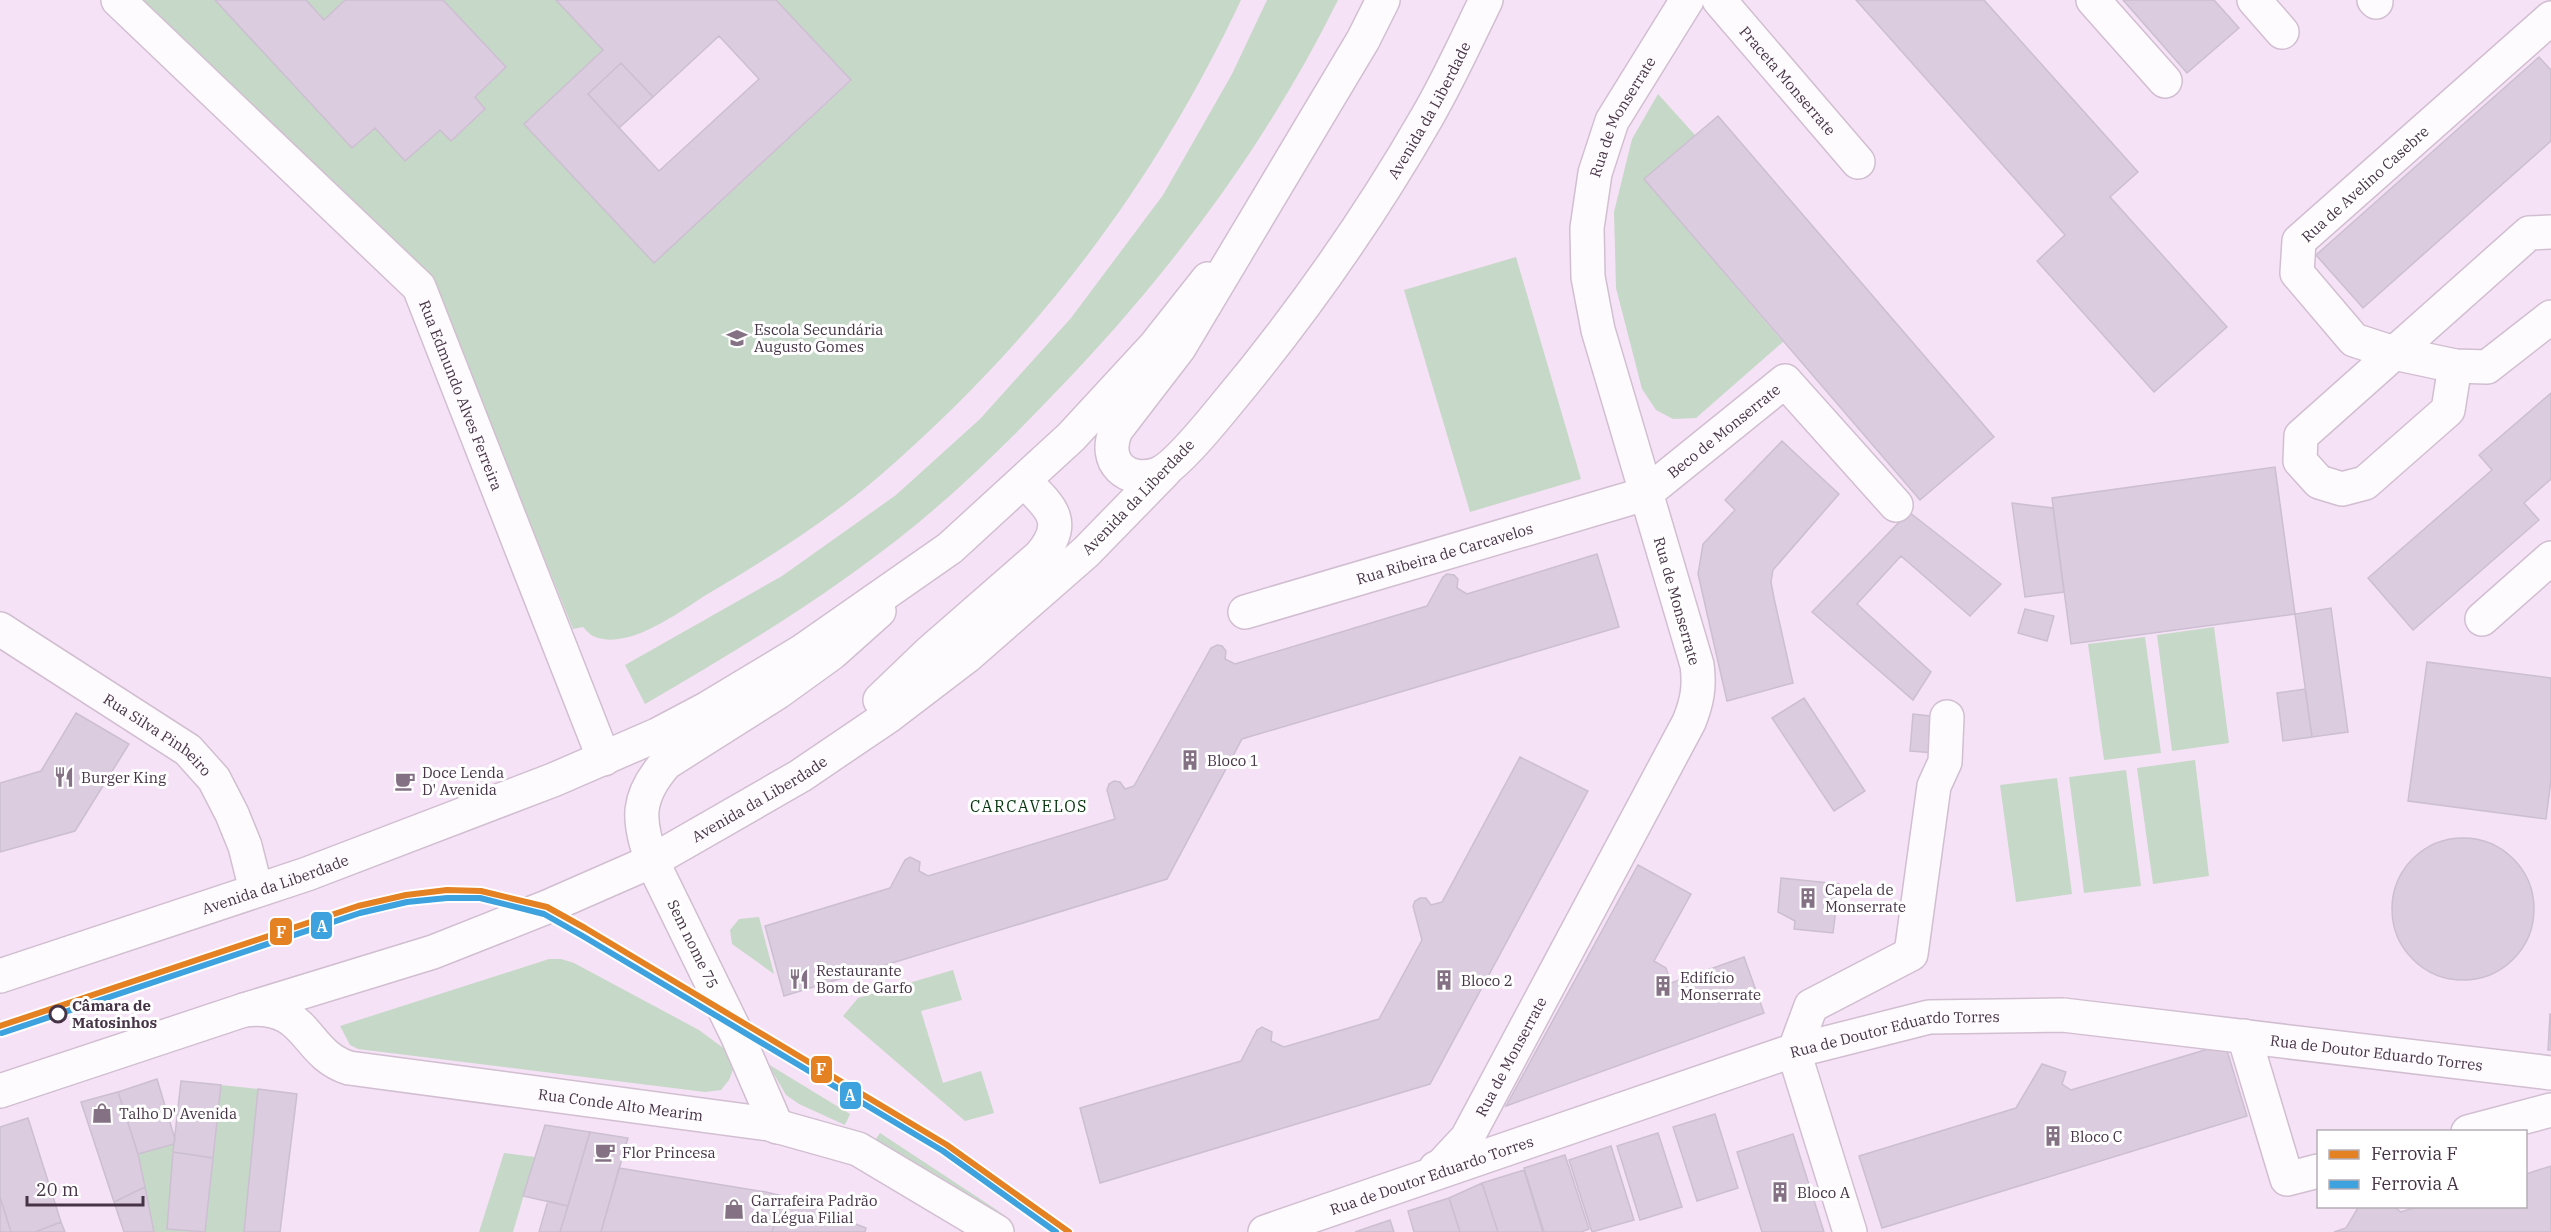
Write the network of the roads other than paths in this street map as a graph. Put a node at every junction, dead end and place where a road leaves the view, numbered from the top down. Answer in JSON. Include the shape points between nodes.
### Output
{"nodes":[{"id":1,"x":118,"y":0,"type":"edge"},
{"id":2,"x":1383,"y":0,"type":"edge"},
{"id":3,"x":1486,"y":0,"type":"edge"},
{"id":4,"x":1496,"y":0,"type":"edge"},
{"id":5,"x":1687,"y":0,"type":"edge"},
{"id":6,"x":1719,"y":0,"type":"edge"},
{"id":7,"x":2093,"y":0,"type":"edge"},
{"id":8,"x":2254,"y":0,"type":"edge"},
{"id":9,"x":2551,"y":18,"type":"edge"},
{"id":10,"x":2282,"y":32,"type":"dead end"},
{"id":11,"x":2164,"y":81,"type":"dead end"},
{"id":12,"x":1444,"y":86,"type":"junction"},
{"id":13,"x":1858,"y":162,"type":"dead end"},
{"id":14,"x":1274,"y":187,"type":"junction"},
{"id":15,"x":2551,"y":232,"type":"edge"},
{"id":16,"x":2551,"y":316,"type":"edge"},
{"id":17,"x":2394,"y":353,"type":"junction"},
{"id":18,"x":2455,"y":366,"type":"junction"},
{"id":19,"x":1165,"y":471,"type":"junction"},
{"id":20,"x":1024,"y":481,"type":"junction"},
{"id":21,"x":1645,"y":494,"type":"junction"},
{"id":22,"x":1896,"y":505,"type":"dead end"},
{"id":23,"x":950,"y":548,"type":"junction"},
{"id":24,"x":2551,"y":558,"type":"edge"},
{"id":25,"x":1245,"y":612,"type":"dead end"},
{"id":26,"x":2482,"y":619,"type":"dead end"},
{"id":27,"x":0,"y":629,"type":"edge"},
{"id":28,"x":1947,"y":717,"type":"dead end"},
{"id":29,"x":604,"y":759,"type":"junction"},
{"id":30,"x":800,"y":776,"type":"junction"},
{"id":31,"x":652,"y":861,"type":"junction"},
{"id":32,"x":256,"y":890,"type":"junction"},
{"id":33,"x":0,"y":976,"type":"edge"},
{"id":34,"x":244,"y":1010,"type":"junction"},
{"id":35,"x":2244,"y":1036,"type":"junction"},
{"id":36,"x":1794,"y":1052,"type":"junction"},
{"id":37,"x":2551,"y":1072,"type":"edge"},
{"id":38,"x":0,"y":1091,"type":"edge"},
{"id":39,"x":2551,"y":1110,"type":"edge"},
{"id":40,"x":777,"y":1126,"type":"junction"},
{"id":41,"x":2472,"y":1130,"type":"edge"},
{"id":42,"x":2317,"y":1172,"type":"edge"},
{"id":43,"x":1406,"y":1183,"type":"junction"},
{"id":44,"x":997,"y":1232,"type":"edge"},
{"id":45,"x":1265,"y":1232,"type":"edge"},
{"id":46,"x":1850,"y":1232,"type":"edge"}],
"edges":[{"from":1,"to":29,"type":"main road","name":"Rua Edmundo Alves Ferreira","via":[[419,287]]},
{"from":2,"to":14,"type":"main road","name":"Avenida da Liberdade"},
{"from":3,"to":12,"type":"main road","name":"Avenida da Liberdade"},
{"from":4,"to":12,"type":"main road"},
{"from":5,"to":21,"type":"main road","name":"Rua de Monserrate","via":[[1612,121],[1595,173],[1587,228],[1588,277],[1598,330]]},
{"from":6,"to":13,"type":"main road","name":"Praceta Monserrate"},
{"from":7,"to":11,"type":"main road"},
{"from":8,"to":10,"type":"main road"},
{"from":9,"to":17,"type":"main road","name":"Rua de Avelino Casebre","via":[[2299,241],[2296,273],[2354,340]]},
{"from":12,"to":19,"type":"main road","name":"Avenida da Liberdade","via":[[1351,240],[1284,335]]},
{"from":14,"to":19,"type":"main road","via":[[1179,348],[1111,441],[1115,462],[1125,472],[1150,477]]},
{"from":14,"to":20,"type":"main road","name":"Avenida da Liberdade","via":[[1155,346],[1071,437]]},
{"from":15,"to":17,"type":"main road","via":[[2529,233]]},
{"from":16,"to":18,"type":"main road","name":"Rua de Avelino Casebre","via":[[2487,367]]},
{"from":17,"to":18,"type":"main road","name":"Rua de Avelino Casebre"},
{"from":17,"to":18,"type":"main road","via":[[2301,436],[2300,461],[2319,482],[2342,489],[2365,483],[2448,410]]},
{"from":19,"to":30,"type":"main road","name":"Avenida da Liberdade","via":[[1086,552],[966,657]]},
{"from":20,"to":23,"type":"main road","name":"Avenida da Liberdade"},
{"from":20,"to":30,"type":"main road","via":[[1053,512],[1055,532],[1050,544]]},
{"from":21,"to":22,"type":"main road","name":"Beco de Monserrate","via":[[1785,381]]},
{"from":21,"to":25,"type":"main road","name":"Rua Ribeira de Carcavelos"},
{"from":21,"to":43,"type":"main road","name":"Rua de Monserrate","via":[[1697,665],[1697,701],[1467,1138],[1441,1166]]},
{"from":23,"to":29,"type":"main road","name":"Avenida da Liberdade","via":[[801,652],[708,708]]},
{"from":23,"to":31,"type":"main road","name":"Avenida da Liberdade","via":[[832,653],[666,763],[653,778],[640,812]]},
{"from":24,"to":26,"type":"main road"},
{"from":27,"to":32,"type":"main road","name":"Rua Silva Pinheiro","via":[[188,750],[214,779],[232,813]]},
{"from":28,"to":36,"type":"main road","via":[[1945,762],[1934,786],[1911,954],[1811,1006]]},
{"from":29,"to":32,"type":"main road","name":"Avenida da Liberdade"},
{"from":30,"to":31,"type":"main road","name":"Avenida da Liberdade"},
{"from":31,"to":34,"type":"main road","name":"Avenida da Liberdade","via":[[433,952]]},
{"from":31,"to":40,"type":"main road","name":"Sem nome 75"},
{"from":32,"to":33,"type":"main road","name":"Avenida da Liberdade"},
{"from":34,"to":38,"type":"main road","name":"Avenida da Liberdade"},
{"from":34,"to":40,"type":"main road","name":"Rua Conde Alto Mearim","via":[[260,1009],[289,1017],[326,1057],[349,1068]]},
{"from":35,"to":36,"type":"main road","name":"Rua de Doutor Eduardo Torres","via":[[2063,1015],[1929,1017]]},
{"from":35,"to":37,"type":"main road","name":"Rua de Doutor Eduardo Torres"},
{"from":35,"to":42,"type":"main road","via":[[2287,1179]]},
{"from":36,"to":43,"type":"main road","name":"Rua de Doutor Eduardo Torres"},
{"from":36,"to":46,"type":"main road"},
{"from":39,"to":41,"type":"main road"},
{"from":40,"to":44,"type":"main road","name":"Rua Conde Alto Mearim","via":[[858,1149]]},
{"from":43,"to":45,"type":"main road","name":"Rua de Doutor Eduardo Torres"}]}
